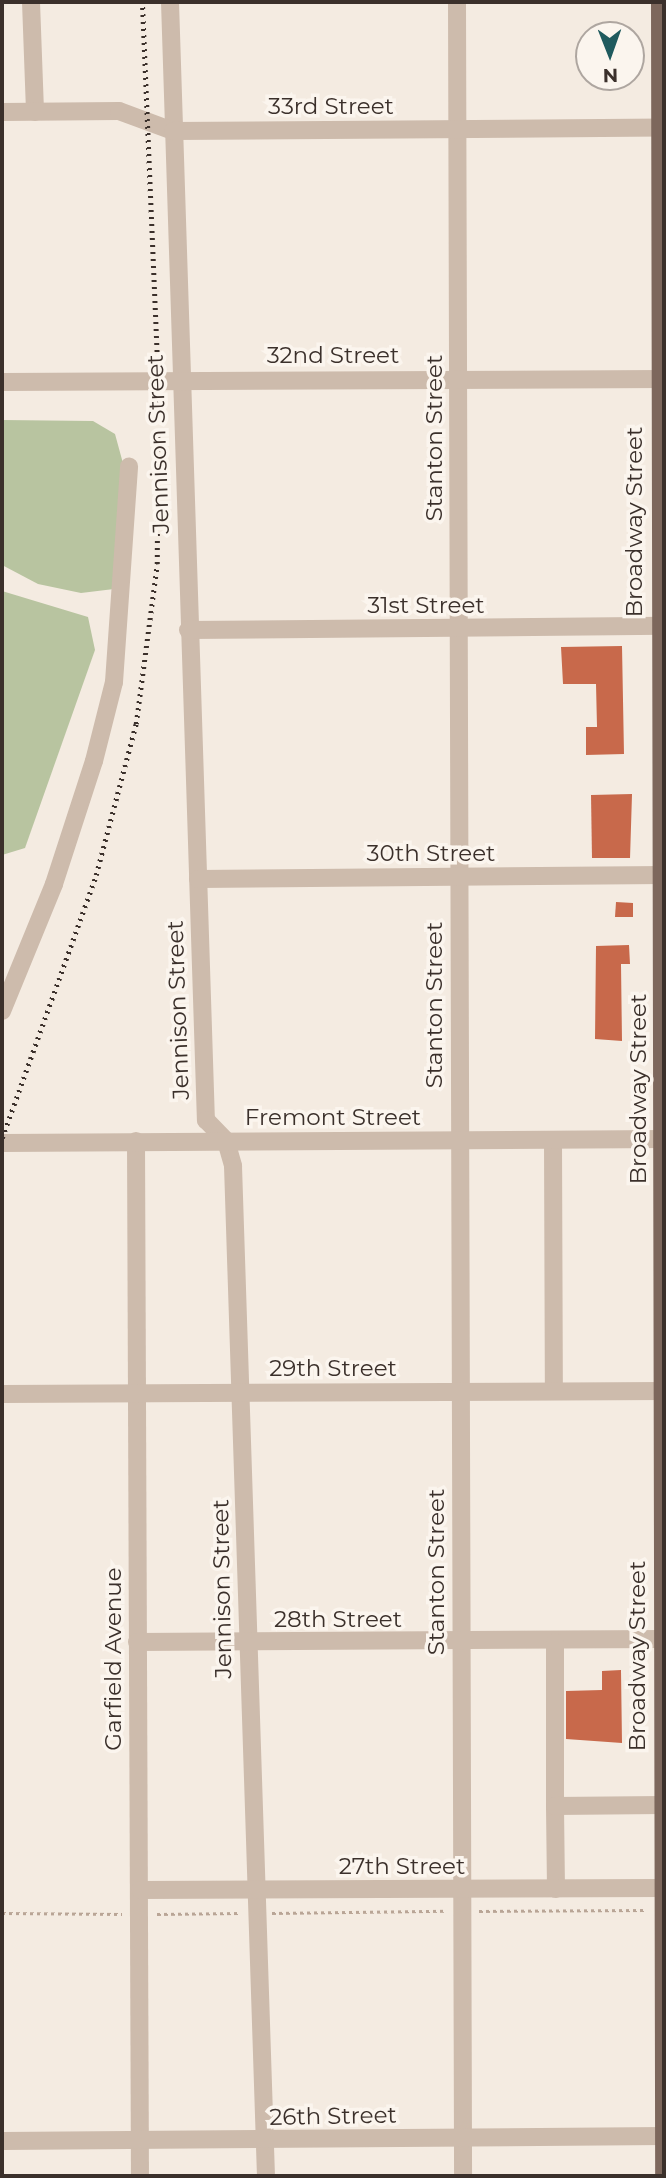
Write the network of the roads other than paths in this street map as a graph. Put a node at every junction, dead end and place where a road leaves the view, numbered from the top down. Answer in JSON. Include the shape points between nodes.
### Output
{"nodes":[{"id":1,"x":31,"y":2,"type":"edge"},
{"id":2,"x":170,"y":2,"type":"edge"},
{"id":3,"x":457,"y":2,"type":"edge"},
{"id":4,"x":660,"y":2,"type":"edge"},
{"id":5,"x":2,"y":112,"type":"edge"},
{"id":6,"x":34,"y":112,"type":"junction"},
{"id":7,"x":663,"y":128,"type":"edge"},
{"id":8,"x":173,"y":131,"type":"junction"},
{"id":9,"x":456,"y":131,"type":"junction"},
{"id":10,"x":661,"y":379,"type":"edge"},
{"id":11,"x":181,"y":380,"type":"junction"},
{"id":12,"x":458,"y":380,"type":"junction"},
{"id":13,"x":2,"y":382,"type":"edge"},
{"id":14,"x":129,"y":467,"type":"dead end"},
{"id":15,"x":662,"y":626,"type":"edge"},
{"id":16,"x":459,"y":629,"type":"junction"},
{"id":17,"x":188,"y":630,"type":"junction"},
{"id":18,"x":664,"y":875,"type":"edge"},
{"id":19,"x":459,"y":877,"type":"junction"},
{"id":20,"x":198,"y":879,"type":"junction"},
{"id":21,"x":2,"y":1012,"type":"edge"},
{"id":22,"x":663,"y":1139,"type":"edge"},
{"id":23,"x":553,"y":1140,"type":"junction"},
{"id":24,"x":136,"y":1141,"type":"junction"},
{"id":25,"x":226,"y":1141,"type":"junction"},
{"id":26,"x":458,"y":1142,"type":"junction"},
{"id":27,"x":2,"y":1143,"type":"edge"},
{"id":28,"x":554,"y":1391,"type":"junction"},
{"id":29,"x":664,"y":1391,"type":"edge"},
{"id":30,"x":242,"y":1392,"type":"junction"},
{"id":31,"x":462,"y":1392,"type":"junction"},
{"id":32,"x":2,"y":1394,"type":"edge"},
{"id":33,"x":138,"y":1394,"type":"junction"},
{"id":34,"x":663,"y":1639,"type":"edge"},
{"id":35,"x":137,"y":1642,"type":"junction"},
{"id":36,"x":555,"y":1642,"type":"junction"},
{"id":37,"x":248,"y":1643,"type":"junction"},
{"id":38,"x":460,"y":1643,"type":"junction"},
{"id":39,"x":662,"y":1805,"type":"junction"},
{"id":40,"x":555,"y":1806,"type":"junction"},
{"id":41,"x":663,"y":1888,"type":"edge"},
{"id":42,"x":556,"y":1889,"type":"junction"},
{"id":43,"x":139,"y":1890,"type":"junction"},
{"id":44,"x":462,"y":1890,"type":"junction"},
{"id":45,"x":255,"y":1891,"type":"junction"},
{"id":46,"x":664,"y":2136,"type":"edge"},
{"id":47,"x":464,"y":2138,"type":"junction"},
{"id":48,"x":2,"y":2141,"type":"edge"},
{"id":49,"x":140,"y":2141,"type":"junction"},
{"id":50,"x":264,"y":2141,"type":"junction"},
{"id":51,"x":140,"y":2176,"type":"edge"},
{"id":52,"x":266,"y":2176,"type":"edge"},
{"id":53,"x":463,"y":2176,"type":"edge"},
{"id":54,"x":664,"y":2176,"type":"edge"}],
"edges":[{"from":1,"to":6,"type":"street"},
{"from":2,"to":8,"type":"street","name":"Jennison Street"},
{"from":3,"to":9,"type":"street","name":"Stanton Street"},
{"from":4,"to":7,"type":"main road","name":"Broadway Street"},
{"from":5,"to":6,"type":"street","name":"33rd Street"},
{"from":6,"to":8,"type":"street","name":"33rd Street","via":[[119,111]]},
{"from":7,"to":9,"type":"street","name":"33rd Street"},
{"from":7,"to":10,"type":"main road","name":"Broadway Street"},
{"from":8,"to":9,"type":"street","name":"33rd Street"},
{"from":8,"to":11,"type":"street","name":"Jennison Street"},
{"from":9,"to":12,"type":"street","name":"Stanton Street"},
{"from":10,"to":12,"type":"street","name":"32nd Street"},
{"from":10,"to":15,"type":"main road","name":"Broadway Street"},
{"from":11,"to":12,"type":"street","name":"32nd Street"},
{"from":11,"to":13,"type":"street","name":"32nd Street"},
{"from":11,"to":17,"type":"street","name":"Jennison Street"},
{"from":12,"to":16,"type":"street","name":"Stanton Street"},
{"from":14,"to":21,"type":"street","via":[[114,682],[54,884]]},
{"from":15,"to":16,"type":"street","name":"31st Street"},
{"from":15,"to":18,"type":"main road","name":"Broadway Street"},
{"from":16,"to":17,"type":"street","name":"31st Street"},
{"from":16,"to":19,"type":"street","name":"Stanton Street"},
{"from":17,"to":20,"type":"street","name":"Jennison Street"},
{"from":18,"to":19,"type":"street","name":"30th Street"},
{"from":18,"to":22,"type":"main road","name":"Broadway Street"},
{"from":19,"to":20,"type":"street","name":"30th Street"},
{"from":19,"to":26,"type":"street","name":"Stanton Street"},
{"from":20,"to":25,"type":"street","name":"Jennison Street","via":[[205,1120]]},
{"from":22,"to":23,"type":"street","name":"Fremont Street"},
{"from":22,"to":29,"type":"main road","name":"Broadway Street"},
{"from":23,"to":26,"type":"street","name":"Fremont Street"},
{"from":23,"to":28,"type":"street"},
{"from":24,"to":25,"type":"street","name":"Fremont Street"},
{"from":24,"to":27,"type":"street","name":"Fremont Street"},
{"from":24,"to":33,"type":"street","name":"Garfield Avenue"},
{"from":25,"to":26,"type":"street","name":"Fremont Street"},
{"from":25,"to":30,"type":"street","name":"Jennison Street","via":[[233,1166]]},
{"from":26,"to":31,"type":"street","name":"Stanton Street"},
{"from":28,"to":29,"type":"street","name":"29th Street"},
{"from":28,"to":31,"type":"street","name":"29th Street"},
{"from":29,"to":34,"type":"main road","name":"Broadway Street"},
{"from":30,"to":31,"type":"street","name":"29th Street"},
{"from":30,"to":33,"type":"street","name":"29th Street"},
{"from":30,"to":37,"type":"street","name":"Jennison Street"},
{"from":31,"to":38,"type":"street","name":"Stanton Street"},
{"from":32,"to":33,"type":"street","name":"29th Street"},
{"from":33,"to":35,"type":"street","name":"Garfield Avenue"},
{"from":34,"to":36,"type":"street","name":"28th Street"},
{"from":34,"to":39,"type":"main road","name":"Broadway Street"},
{"from":35,"to":37,"type":"street","name":"28th Street"},
{"from":35,"to":43,"type":"street","name":"Garfield Avenue"},
{"from":36,"to":38,"type":"street","name":"28th Street"},
{"from":36,"to":40,"type":"street"},
{"from":37,"to":38,"type":"street","name":"28th Street"},
{"from":37,"to":45,"type":"street","name":"Jennison Street"},
{"from":38,"to":44,"type":"street","name":"Stanton Street"},
{"from":39,"to":40,"type":"street"},
{"from":39,"to":41,"type":"main road","name":"Broadway Street"},
{"from":40,"to":42,"type":"street"},
{"from":41,"to":42,"type":"street","name":"27th Street"},
{"from":41,"to":46,"type":"main road","name":"Broadway Street"},
{"from":42,"to":44,"type":"street","name":"27th Street"},
{"from":43,"to":45,"type":"street","name":"27th Street"},
{"from":43,"to":49,"type":"street","name":"Garfield Avenue"},
{"from":44,"to":45,"type":"street","name":"27th Street"},
{"from":44,"to":47,"type":"street","name":"Stanton Street"},
{"from":45,"to":50,"type":"street","name":"Jennison Street"},
{"from":46,"to":47,"type":"street","name":"26th Street"},
{"from":46,"to":54,"type":"main road","name":"Broadway Street"},
{"from":47,"to":50,"type":"street","name":"26th Street"},
{"from":47,"to":53,"type":"street","name":"Stanton Street"},
{"from":48,"to":49,"type":"street","name":"26th Street"},
{"from":49,"to":50,"type":"street","name":"26th Street"},
{"from":49,"to":51,"type":"street","name":"Garfield Avenue"},
{"from":50,"to":52,"type":"street","name":"Jennison Street"}]}
